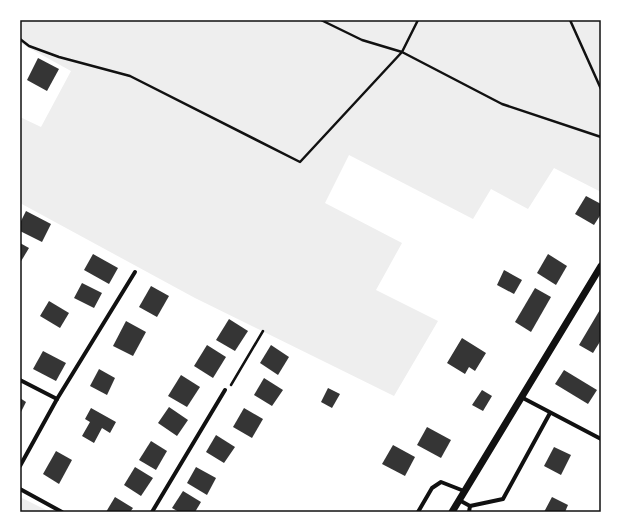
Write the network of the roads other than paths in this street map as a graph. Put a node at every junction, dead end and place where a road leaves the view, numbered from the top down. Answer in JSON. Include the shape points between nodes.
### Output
{"nodes":[{"id":1,"x":601,"y":266,"type":"edge"},
{"id":2,"x":135,"y":272,"type":"dead end"},
{"id":3,"x":20,"y":380,"type":"edge"},
{"id":4,"x":225,"y":390,"type":"road end"},
{"id":5,"x":522,"y":397,"type":"junction"},
{"id":6,"x":57,"y":399,"type":"junction"},
{"id":7,"x":550,"y":413,"type":"junction"},
{"id":8,"x":601,"y":439,"type":"edge"},
{"id":9,"x":20,"y":466,"type":"edge"},
{"id":10,"x":20,"y":489,"type":"edge"},
{"id":11,"x":464,"y":491,"type":"junction"},
{"id":12,"x":459,"y":500,"type":"junction"},
{"id":13,"x":470,"y":506,"type":"junction"},
{"id":14,"x":62,"y":512,"type":"edge"},
{"id":15,"x":152,"y":512,"type":"edge"},
{"id":16,"x":418,"y":512,"type":"edge"},
{"id":17,"x":452,"y":512,"type":"edge"},
{"id":18,"x":469,"y":512,"type":"edge"}],
"edges":[{"from":1,"to":5,"type":"street"},
{"from":2,"to":6,"type":"street"},
{"from":3,"to":6,"type":"street"},
{"from":4,"to":15,"type":"street"},
{"from":5,"to":7,"type":"street"},
{"from":5,"to":11,"type":"street"},
{"from":6,"to":9,"type":"street"},
{"from":7,"to":8,"type":"street"},
{"from":7,"to":13,"type":"street","via":[[503,499]]},
{"from":10,"to":14,"type":"street"},
{"from":11,"to":12,"type":"street"},
{"from":11,"to":16,"type":"street","via":[[441,482],[432,488]]},
{"from":12,"to":13,"type":"street"},
{"from":12,"to":17,"type":"street"},
{"from":13,"to":18,"type":"street"}]}
